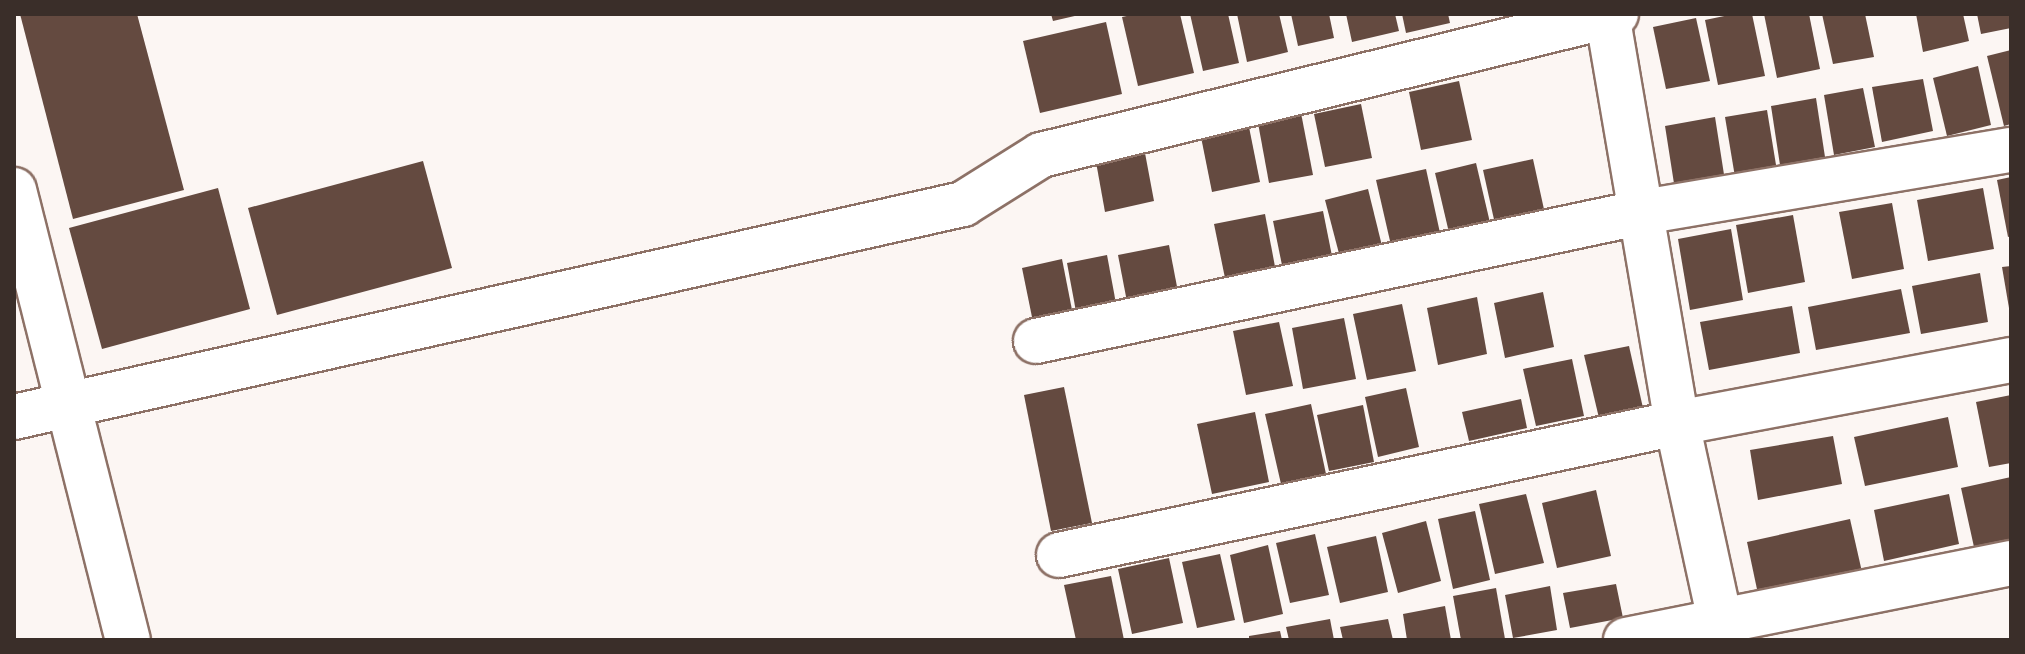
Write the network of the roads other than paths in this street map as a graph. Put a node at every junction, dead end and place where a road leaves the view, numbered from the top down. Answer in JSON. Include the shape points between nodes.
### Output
{"nodes":[{"id":1,"x":1610,"y":15,"type":"edge"},
{"id":2,"x":2011,"y":150,"type":"edge"},
{"id":3,"x":14,"y":190,"type":"edge"},
{"id":4,"x":1643,"y":212,"type":"junction"},
{"id":5,"x":1036,"y":341,"type":"dead end"},
{"id":6,"x":2011,"y":360,"type":"edge"},
{"id":7,"x":66,"y":404,"type":"junction"},
{"id":8,"x":14,"y":417,"type":"edge"},
{"id":9,"x":1677,"y":423,"type":"junction"},
{"id":10,"x":1059,"y":555,"type":"dead end"},
{"id":11,"x":2011,"y":563,"type":"edge"},
{"id":12,"x":1720,"y":621,"type":"junction"},
{"id":13,"x":128,"y":640,"type":"edge"},
{"id":14,"x":1626,"y":640,"type":"edge"}],
"edges":[{"from":1,"to":4,"type":"street"},
{"from":1,"to":7,"type":"street","via":[[1041,155],[963,204]]},
{"from":2,"to":4,"type":"street"},
{"from":3,"to":7,"type":"street"},
{"from":4,"to":5,"type":"street"},
{"from":4,"to":9,"type":"street"},
{"from":6,"to":9,"type":"street"},
{"from":7,"to":8,"type":"street"},
{"from":7,"to":13,"type":"street"},
{"from":9,"to":10,"type":"street"},
{"from":9,"to":12,"type":"street"},
{"from":11,"to":12,"type":"street"},
{"from":12,"to":14,"type":"street"}]}
